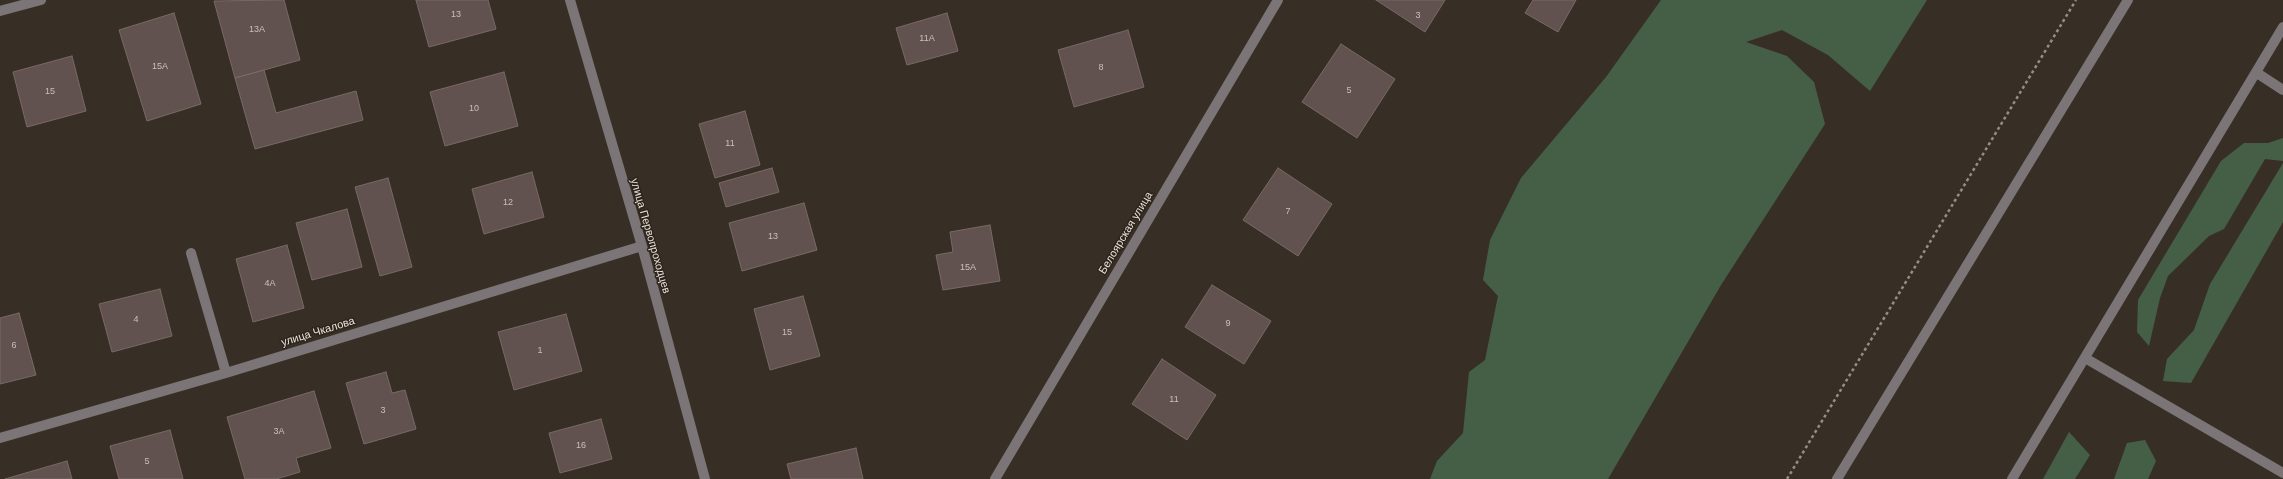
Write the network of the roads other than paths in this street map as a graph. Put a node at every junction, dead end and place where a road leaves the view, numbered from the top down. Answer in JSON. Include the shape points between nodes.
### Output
{"nodes":[{"id":1,"x":41,"y":0,"type":"edge"},
{"id":2,"x":570,"y":0,"type":"edge"},
{"id":3,"x":1278,"y":0,"type":"edge"},
{"id":4,"x":2128,"y":0,"type":"edge"},
{"id":5,"x":0,"y":11,"type":"edge"},
{"id":6,"x":2283,"y":27,"type":"edge"},
{"id":7,"x":2257,"y":73,"type":"junction"},
{"id":8,"x":2283,"y":90,"type":"edge"},
{"id":9,"x":642,"y":246,"type":"junction"},
{"id":10,"x":191,"y":254,"type":"dead end"},
{"id":11,"x":2085,"y":358,"type":"junction"},
{"id":12,"x":226,"y":373,"type":"junction"},
{"id":13,"x":0,"y":438,"type":"edge"},
{"id":14,"x":2283,"y":473,"type":"edge"},
{"id":15,"x":705,"y":479,"type":"edge"},
{"id":16,"x":995,"y":479,"type":"edge"},
{"id":17,"x":1837,"y":479,"type":"edge"},
{"id":18,"x":2012,"y":479,"type":"edge"}],
"edges":[{"from":1,"to":5,"type":"street"},
{"from":2,"to":9,"type":"street","name":"улица Первопроходцев"},
{"from":3,"to":16,"type":"street","name":"Белоярская улица"},
{"from":4,"to":17,"type":"street"},
{"from":6,"to":7,"type":"street"},
{"from":7,"to":8,"type":"street"},
{"from":7,"to":11,"type":"street"},
{"from":9,"to":12,"type":"street","name":"улица Чкалова"},
{"from":9,"to":15,"type":"street","name":"улица Первопроходцев"},
{"from":10,"to":12,"type":"street"},
{"from":11,"to":14,"type":"street"},
{"from":11,"to":18,"type":"street"},
{"from":12,"to":13,"type":"street","name":"улица Чкалова"}]}
